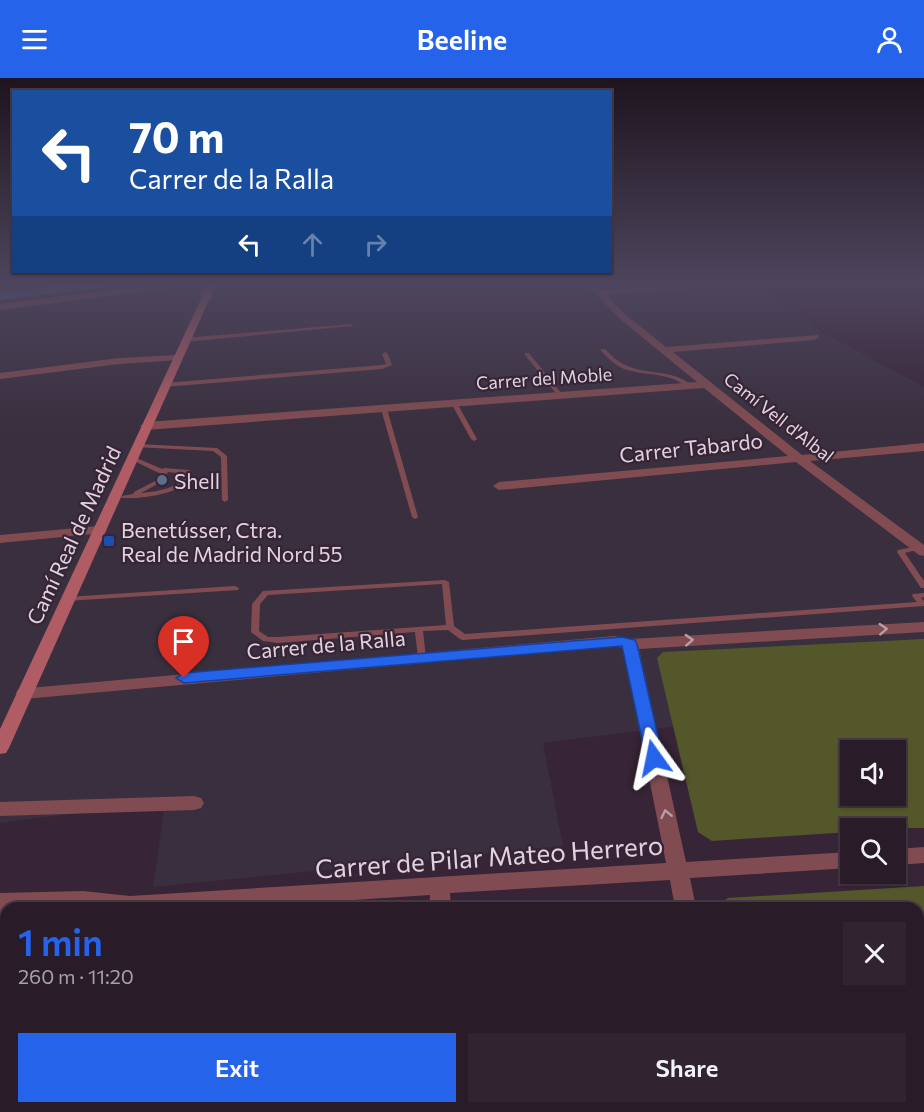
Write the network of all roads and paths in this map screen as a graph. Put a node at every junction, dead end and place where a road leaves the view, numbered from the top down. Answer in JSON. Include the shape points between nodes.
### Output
{"nodes":[{"id":1,"x":184,"y":330,"type":"edge"},
{"id":2,"x":192,"y":330,"type":"edge"},
{"id":3,"x":300,"y":330,"type":"edge"},
{"id":4,"x":640,"y":330,"type":"edge"},
{"id":5,"x":814,"y":337,"type":"dead end"},
{"id":6,"x":184,"y":340,"type":"junction"},
{"id":7,"x":603,"y":350,"type":"dead end"},
{"id":8,"x":665,"y":350,"type":"junction"},
{"id":9,"x":385,"y":354,"type":"dead end"},
{"id":10,"x":527,"y":354,"type":"dead end"},
{"id":11,"x":176,"y":358,"type":"junction"},
{"id":12,"x":0,"y":376,"type":"edge"},
{"id":13,"x":708,"y":384,"type":"junction"},
{"id":14,"x":164,"y":385,"type":"junction"},
{"id":15,"x":690,"y":386,"type":"junction"},
{"id":16,"x":560,"y":395,"type":"junction"},
{"id":17,"x":454,"y":403,"type":"junction"},
{"id":18,"x":384,"y":409,"type":"junction"},
{"id":19,"x":146,"y":426,"type":"junction"},
{"id":20,"x":474,"y":439,"type":"dead end"},
{"id":21,"x":924,"y":447,"type":"edge"},
{"id":22,"x":134,"y":452,"type":"junction"},
{"id":23,"x":797,"y":457,"type":"junction"},
{"id":24,"x":164,"y":470,"type":"junction"},
{"id":25,"x":499,"y":486,"type":"dead end"},
{"id":26,"x":118,"y":499,"type":"junction"},
{"id":27,"x":225,"y":500,"type":"dead end"},
{"id":28,"x":415,"y":517,"type":"dead end"},
{"id":29,"x":99,"y":530,"type":"junction"},
{"id":30,"x":0,"y":539,"type":"edge"},
{"id":31,"x":921,"y":550,"type":"edge"},
{"id":32,"x":924,"y":586,"type":"edge"},
{"id":33,"x":236,"y":588,"type":"dead end"},
{"id":34,"x":924,"y":595,"type":"edge"},
{"id":35,"x":67,"y":599,"type":"junction"},
{"id":36,"x":450,"y":627,"type":"junction"},
{"id":37,"x":924,"y":627,"type":"edge"},
{"id":38,"x":419,"y":629,"type":"junction"},
{"id":39,"x":630,"y":644,"type":"junction"},
{"id":40,"x":422,"y":658,"type":"junction"},
{"id":41,"x":24,"y":693,"type":"junction"},
{"id":42,"x":0,"y":748,"type":"edge"},
{"id":43,"x":194,"y":803,"type":"dead end"},
{"id":44,"x":0,"y":809,"type":"edge"},
{"id":45,"x":924,"y":855,"type":"edge"},
{"id":46,"x":906,"y":856,"type":"edge"},
{"id":47,"x":840,"y":861,"type":"edge"},
{"id":48,"x":678,"y":872,"type":"junction"},
{"id":49,"x":440,"y":886,"type":"junction"},
{"id":50,"x":28,"y":902,"type":"edge"},
{"id":51,"x":97,"y":902,"type":"edge"},
{"id":52,"x":223,"y":902,"type":"edge"},
{"id":53,"x":441,"y":902,"type":"edge"},
{"id":54,"x":685,"y":902,"type":"edge"}],
"edges":[{"from":1,"to":6,"type":"street","name":"Camí Real de Madrid"},
{"from":2,"to":6,"type":"street","name":"Camí Real de Madrid"},
{"from":3,"to":6,"type":"lane"},
{"from":4,"to":8,"type":"street","name":"Camí Vell d'Albal"},
{"from":5,"to":8,"type":"street"},
{"from":6,"to":11,"type":"street","name":"Camí Real de Madrid"},
{"from":7,"to":15,"type":"lane","via":[[626,369],[673,374]]},
{"from":8,"to":13,"type":"street","name":"Camí Vell d'Albal"},
{"from":9,"to":14,"type":"lane","via":[[390,365],[382,368]]},
{"from":10,"to":16,"type":"lane"},
{"from":11,"to":12,"type":"street"},
{"from":11,"to":14,"type":"street","name":"Camí Real de Madrid"},
{"from":13,"to":15,"type":"street","name":"Carrer del Moble"},
{"from":13,"to":23,"type":"street","name":"Camí Vell d'Albal"},
{"from":14,"to":19,"type":"street","name":"Camí Real de Madrid"},
{"from":15,"to":16,"type":"street","name":"Carrer del Moble"},
{"from":16,"to":17,"type":"street","name":"Carrer del Moble"},
{"from":17,"to":18,"type":"street","name":"Carrer del Moble"},
{"from":17,"to":20,"type":"lane"},
{"from":18,"to":19,"type":"street","name":"Carrer del Moble"},
{"from":18,"to":28,"type":"lane"},
{"from":19,"to":22,"type":"street","name":"Camí Real de Madrid"},
{"from":21,"to":23,"type":"street","name":"Carrer Tabardo"},
{"from":22,"to":24,"type":"lane"},
{"from":22,"to":26,"type":"street","name":"Camí Real de Madrid"},
{"from":22,"to":27,"type":"lane","via":[[215,449],[224,456]]},
{"from":23,"to":25,"type":"street","name":"Carrer Tabardo"},
{"from":23,"to":31,"type":"street","name":"Camí Vell d'Albal"},
{"from":24,"to":26,"type":"lane","via":[[159,481]]},
{"from":24,"to":26,"type":"lane","via":[[189,472],[178,486]]},
{"from":26,"to":29,"type":"street","name":"Camí Real de Madrid"},
{"from":29,"to":30,"type":"street"},
{"from":29,"to":35,"type":"street","name":"Camí Real de Madrid"},
{"from":31,"to":32,"type":"lane","via":[[901,552]]},
{"from":33,"to":35,"type":"lane"},
{"from":34,"to":36,"type":"lane","via":[[916,596],[922,604],[463,637]]},
{"from":35,"to":41,"type":"street","name":"Camí Real de Madrid"},
{"from":36,"to":38,"type":"lane"},
{"from":36,"to":38,"type":"lane","via":[[445,582],[285,590],[266,593],[256,604],[255,632],[266,639]]},
{"from":39,"to":37,"type":"street","name":"Carrer de la Ralla","one_way":true},
{"from":38,"to":40,"type":"lane"},
{"from":39,"to":40,"type":"street","name":"Carrer de la Ralla","via":[[614,641]]},
{"from":48,"to":39,"type":"street","one_way":true},
{"from":40,"to":41,"type":"street","name":"Carrer de la Ralla"},
{"from":41,"to":42,"type":"street","name":"Camí Real de Madrid"},
{"from":43,"to":44,"type":"street"},
{"from":45,"to":46,"type":"street"},
{"from":47,"to":48,"type":"street","name":"Carrer de Pilar Mateo Herrero"},
{"from":48,"to":49,"type":"street","name":"Carrer de Pilar Mateo Herrero"},
{"from":48,"to":54,"type":"street"},
{"from":49,"to":52,"type":"street","name":"Carrer de Pilar Mateo Herrero"},
{"from":49,"to":53,"type":"street"},
{"from":50,"to":51,"type":"street","name":"Carrer de Pilar Mateo Herrero"}]}
